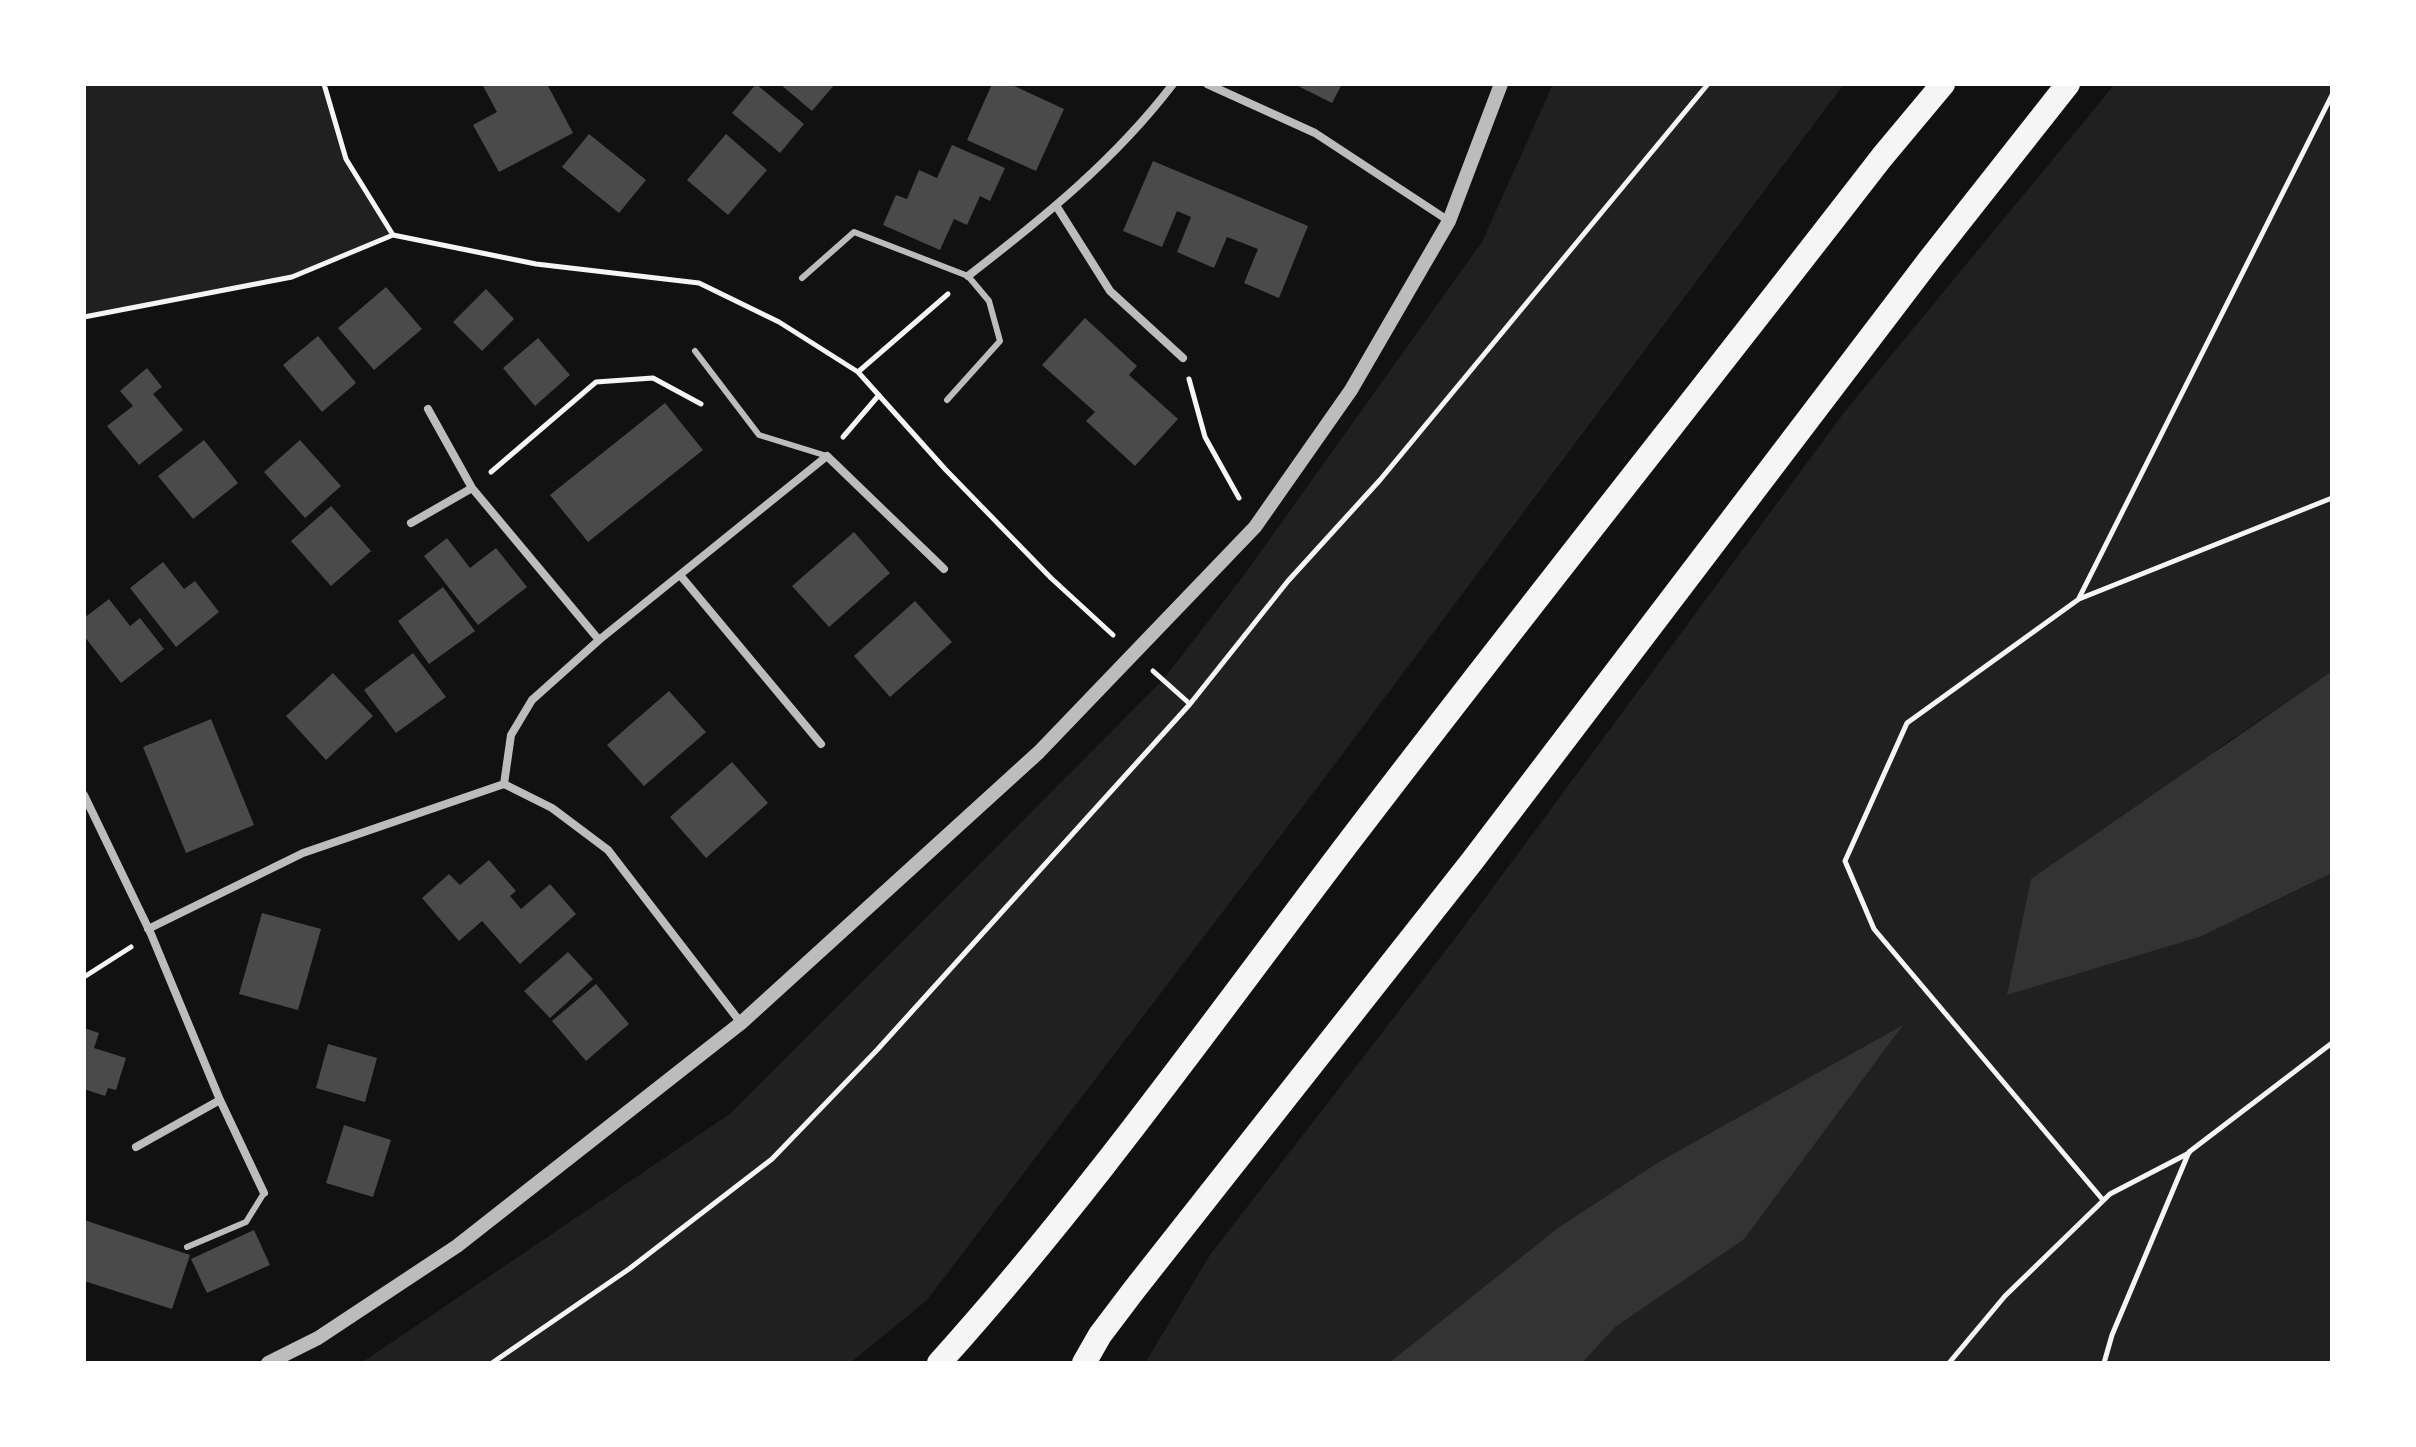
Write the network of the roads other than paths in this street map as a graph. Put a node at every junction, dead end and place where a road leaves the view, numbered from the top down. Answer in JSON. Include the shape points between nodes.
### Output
{"nodes":[{"id":1,"x":1173,"y":84,"type":"edge"},
{"id":2,"x":1207,"y":84,"type":"edge"},
{"id":3,"x":1501,"y":84,"type":"edge"},
{"id":4,"x":1943,"y":84,"type":"edge"},
{"id":5,"x":2068,"y":84,"type":"edge"},
{"id":6,"x":1057,"y":207,"type":"junction"},
{"id":7,"x":1449,"y":221,"type":"junction"},
{"id":8,"x":968,"y":276,"type":"junction"},
{"id":9,"x":802,"y":278,"type":"dead end"},
{"id":10,"x":695,"y":351,"type":"dead end"},
{"id":11,"x":1183,"y":358,"type":"road end"},
{"id":12,"x":947,"y":400,"type":"dead end"},
{"id":13,"x":428,"y":409,"type":"dead end"},
{"id":14,"x":827,"y":456,"type":"junction"},
{"id":15,"x":472,"y":488,"type":"junction"},
{"id":16,"x":411,"y":523,"type":"dead end"},
{"id":17,"x":944,"y":569,"type":"dead end"},
{"id":18,"x":680,"y":575,"type":"junction"},
{"id":19,"x":599,"y":640,"type":"junction"},
{"id":20,"x":821,"y":744,"type":"dead end"},
{"id":21,"x":504,"y":784,"type":"junction"},
{"id":22,"x":84,"y":795,"type":"edge"},
{"id":23,"x":150,"y":932,"type":"junction"},
{"id":24,"x":741,"y":1023,"type":"junction"},
{"id":25,"x":220,"y":1100,"type":"junction"},
{"id":26,"x":136,"y":1147,"type":"dead end"},
{"id":27,"x":264,"y":1193,"type":"joint"},
{"id":28,"x":187,"y":1247,"type":"dead end"},
{"id":29,"x":268,"y":1363,"type":"edge"},
{"id":30,"x":939,"y":1363,"type":"edge"},
{"id":31,"x":1084,"y":1363,"type":"edge"}],
"edges":[{"from":1,"to":6,"type":"street","via":[[1143,124]]},
{"from":2,"to":7,"type":"street","via":[[1315,133]]},
{"from":3,"to":7,"type":"street"},
{"from":4,"to":30,"type":"highway","via":[[1352,838],[1116,1149]]},
{"from":5,"to":31,"type":"highway","via":[[1464,872],[1134,1290]]},
{"from":6,"to":8,"type":"street"},
{"from":6,"to":11,"type":"street","via":[[1110,291]]},
{"from":7,"to":24,"type":"street","via":[[1351,390],[1255,527],[1039,752]]},
{"from":8,"to":9,"type":"lane","via":[[854,232]]},
{"from":8,"to":12,"type":"lane","via":[[989,301],[1000,341]]},
{"from":10,"to":14,"type":"lane","via":[[759,435]]},
{"from":13,"to":15,"type":"street"},
{"from":14,"to":17,"type":"street"},
{"from":14,"to":18,"type":"street"},
{"from":15,"to":16,"type":"street"},
{"from":15,"to":19,"type":"street"},
{"from":18,"to":19,"type":"street"},
{"from":18,"to":20,"type":"street"},
{"from":19,"to":21,"type":"street","via":[[532,700],[511,735]]},
{"from":21,"to":23,"type":"street","via":[[303,853]]},
{"from":21,"to":24,"type":"street","via":[[552,808],[608,850]]},
{"from":22,"to":23,"type":"street"},
{"from":23,"to":25,"type":"street"},
{"from":24,"to":29,"type":"street","via":[[457,1246],[318,1338]]},
{"from":25,"to":26,"type":"street"},
{"from":25,"to":27,"type":"street"},
{"from":27,"to":28,"type":"lane","via":[[246,1222]]}]}
